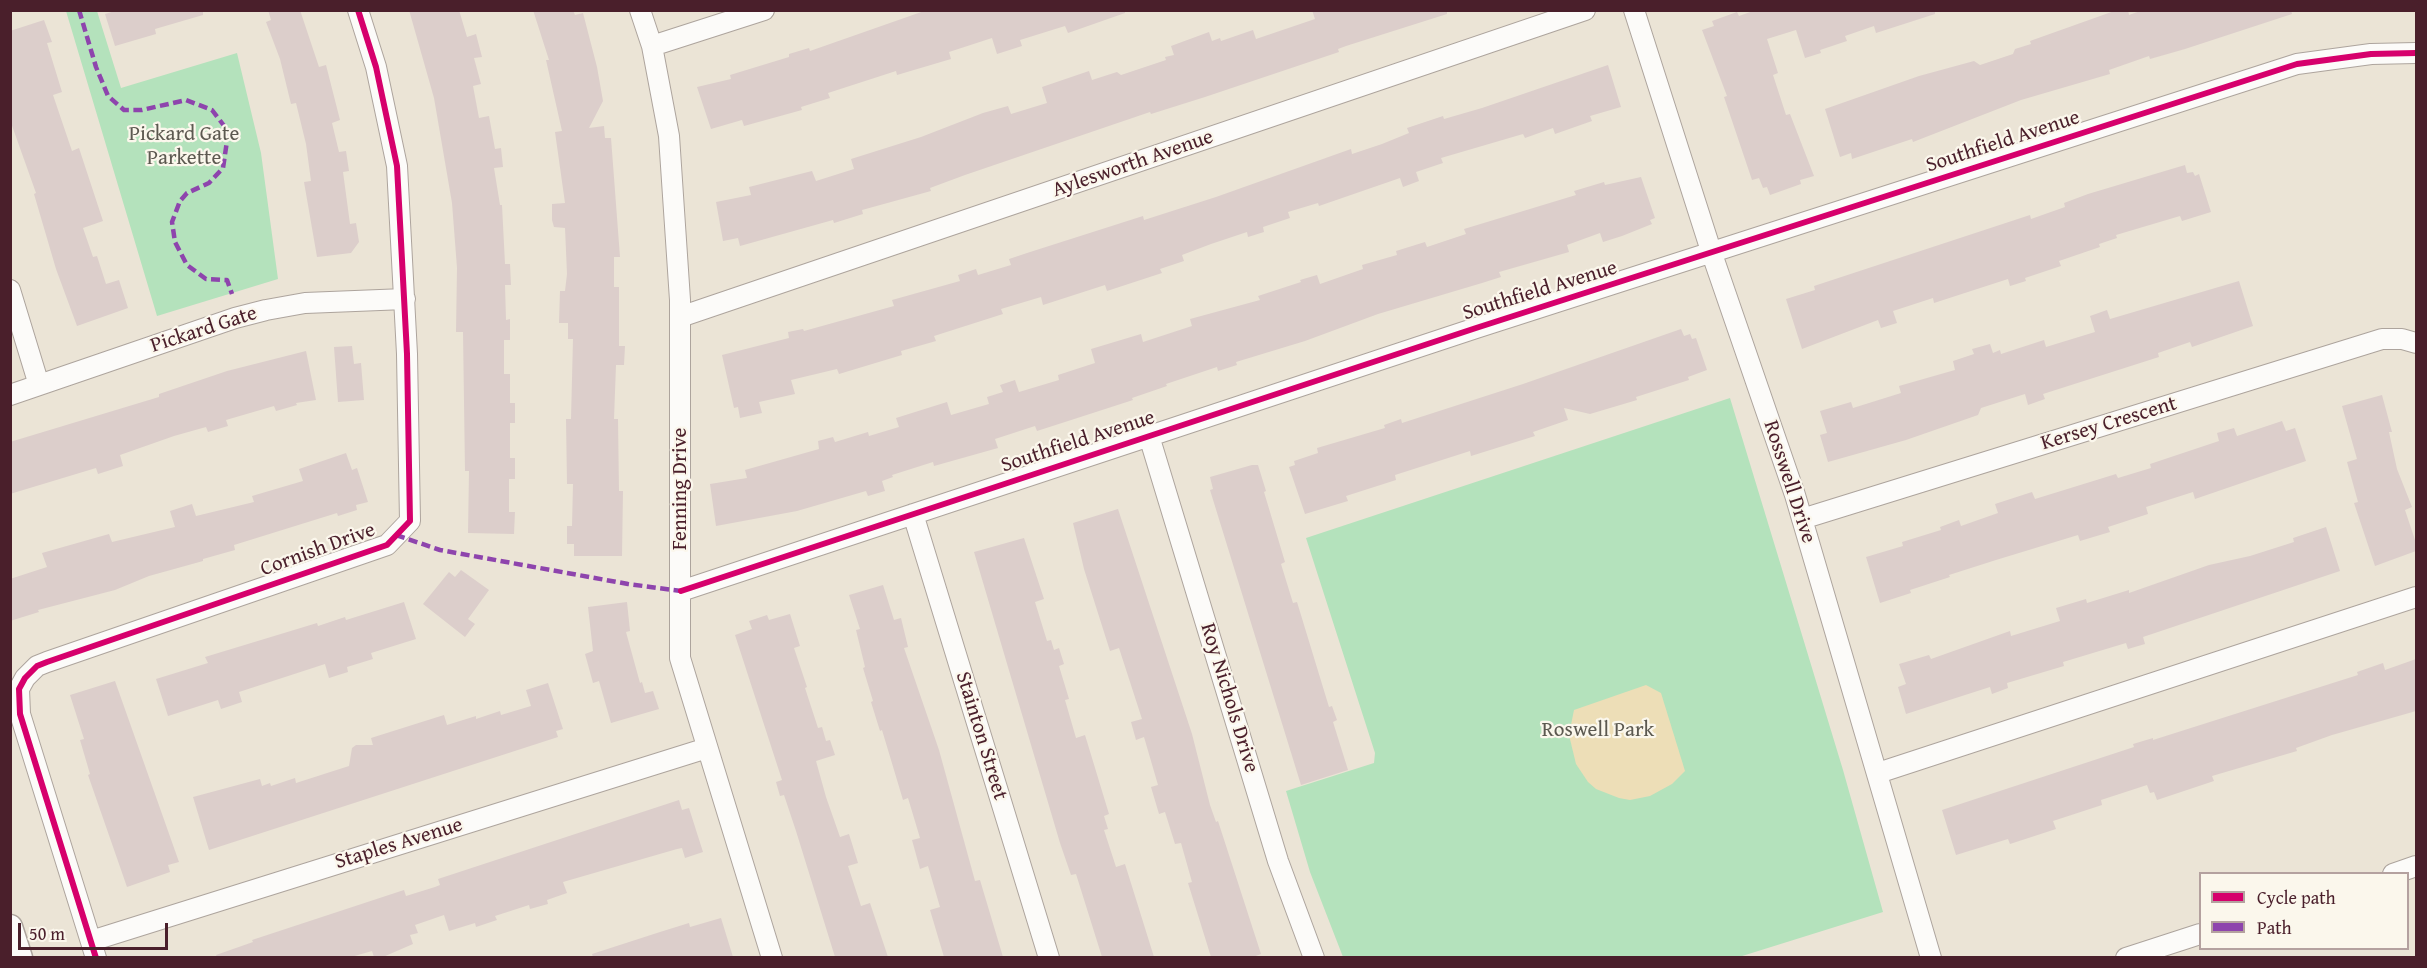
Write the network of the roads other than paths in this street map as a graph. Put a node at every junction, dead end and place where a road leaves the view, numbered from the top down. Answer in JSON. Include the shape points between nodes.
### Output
{"nodes":[{"id":1,"x":358,"y":10,"type":"edge"},
{"id":2,"x":640,"y":10,"type":"edge"},
{"id":3,"x":764,"y":10,"type":"edge"},
{"id":4,"x":1585,"y":10,"type":"edge"},
{"id":5,"x":1634,"y":10,"type":"edge"},
{"id":6,"x":652,"y":46,"type":"junction"},
{"id":7,"x":2416,"y":54,"type":"edge"},
{"id":8,"x":1712,"y":254,"type":"junction"},
{"id":9,"x":10,"y":290,"type":"edge"},
{"id":10,"x":405,"y":299,"type":"junction"},
{"id":11,"x":680,"y":317,"type":"junction"},
{"id":12,"x":2416,"y":343,"type":"edge"},
{"id":13,"x":39,"y":385,"type":"junction"},
{"id":14,"x":10,"y":395,"type":"edge"},
{"id":15,"x":1149,"y":436,"type":"junction"},
{"id":16,"x":913,"y":514,"type":"junction"},
{"id":17,"x":1802,"y":519,"type":"junction"},
{"id":18,"x":681,"y":591,"type":"junction"},
{"id":19,"x":2416,"y":597,"type":"edge"},
{"id":20,"x":707,"y":748,"type":"junction"},
{"id":21,"x":1878,"y":773,"type":"junction"},
{"id":22,"x":2416,"y":866,"type":"edge"},
{"id":23,"x":2396,"y":872,"type":"edge"},
{"id":24,"x":10,"y":927,"type":"edge"},
{"id":25,"x":2199,"y":934,"type":"edge"},
{"id":26,"x":94,"y":949,"type":"edge"},
{"id":27,"x":20,"y":957,"type":"edge"},
{"id":28,"x":772,"y":957,"type":"edge"},
{"id":29,"x":1049,"y":957,"type":"edge"},
{"id":30,"x":1314,"y":957,"type":"edge"},
{"id":31,"x":1931,"y":957,"type":"edge"},
{"id":32,"x":2126,"y":957,"type":"edge"}],
"edges":[{"from":1,"to":10,"type":"street","name":"Cornish Drive","via":[[376,67],[397,166]]},
{"from":2,"to":6,"type":"street","name":"Fenning Drive"},
{"from":3,"to":6,"type":"street"},
{"from":4,"to":11,"type":"street","name":"Aylesworth Avenue"},
{"from":5,"to":8,"type":"street","name":"Rosswell Drive"},
{"from":6,"to":11,"type":"street","name":"Fenning Drive","via":[[669,136]]},
{"from":7,"to":8,"type":"street","name":"Southfield Avenue","via":[[2371,54],[2297,64]]},
{"from":8,"to":15,"type":"street","name":"Southfield Avenue"},
{"from":8,"to":17,"type":"street","name":"Rosswell Drive"},
{"from":9,"to":13,"type":"street"},
{"from":10,"to":13,"type":"street","name":"Pickard Gate","via":[[306,303],[266,310]]},
{"from":10,"to":26,"type":"street","name":"Cornish Drive","via":[[410,521],[387,545],[47,662],[31,670],[19,689],[20,714]]},
{"from":11,"to":18,"type":"street","name":"Fenning Drive"},
{"from":12,"to":17,"type":"street","name":"Kersey Crescent","via":[[2382,339]]},
{"from":13,"to":14,"type":"street","name":"Pickard Gate"},
{"from":15,"to":16,"type":"street","name":"Southfield Avenue"},
{"from":15,"to":30,"type":"street","name":"Roy Nichols Drive","via":[[1285,883]]},
{"from":16,"to":18,"type":"street","name":"Southfield Avenue"},
{"from":16,"to":29,"type":"street","name":"Stainton Street"},
{"from":17,"to":21,"type":"street","name":"Rosswell Drive"},
{"from":18,"to":20,"type":"street","name":"Fenning Drive","via":[[680,658]]},
{"from":19,"to":21,"type":"street"},
{"from":20,"to":26,"type":"street","name":"Staples Avenue"},
{"from":20,"to":28,"type":"street","name":"Fenning Drive"},
{"from":21,"to":31,"type":"street","name":"Rosswell Drive"},
{"from":22,"to":23,"type":"street"},
{"from":24,"to":27,"type":"street"},
{"from":25,"to":32,"type":"street"}]}
